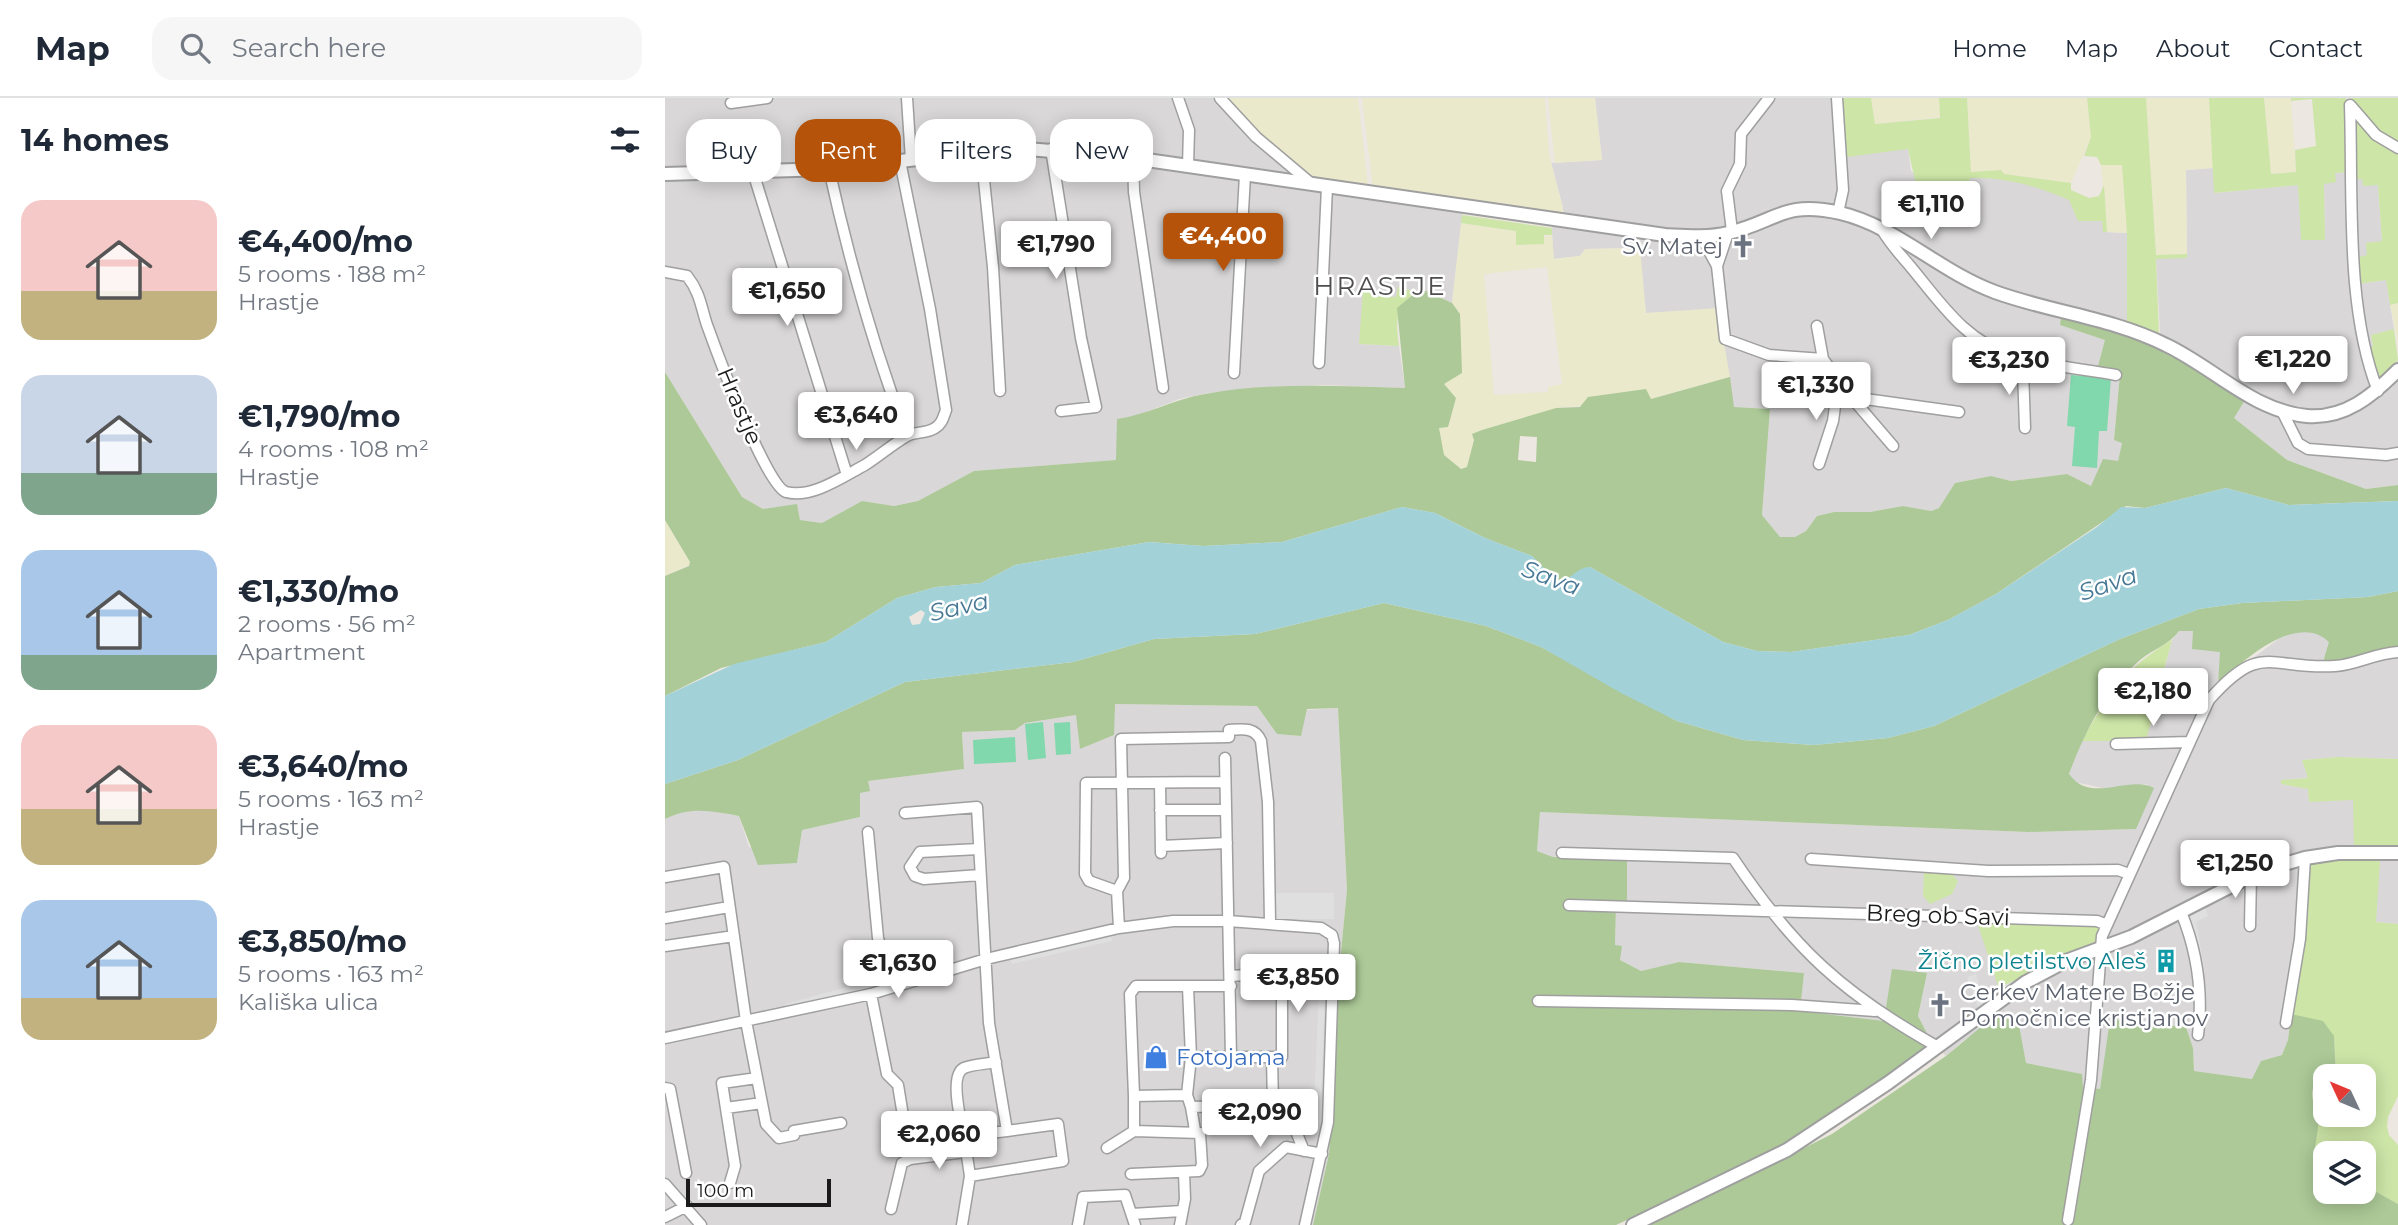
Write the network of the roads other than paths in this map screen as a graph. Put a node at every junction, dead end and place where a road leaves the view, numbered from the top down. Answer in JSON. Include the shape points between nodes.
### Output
{"nodes":[{"id":1,"x":767,"y":98,"type":"edge"},
{"id":2,"x":907,"y":98,"type":"edge"},
{"id":3,"x":1178,"y":98,"type":"edge"},
{"id":4,"x":1220,"y":98,"type":"edge"},
{"id":5,"x":1769,"y":98,"type":"edge"},
{"id":6,"x":1837,"y":98,"type":"edge"},
{"id":7,"x":731,"y":103,"type":"dead end"},
{"id":8,"x":2398,"y":148,"type":"edge"},
{"id":9,"x":915,"y":159,"type":"edge"},
{"id":10,"x":901,"y":160,"type":"edge"},
{"id":11,"x":905,"y":160,"type":"junction"},
{"id":12,"x":1153,"y":161,"type":"edge"},
{"id":13,"x":1188,"y":166,"type":"junction"},
{"id":14,"x":665,"y":174,"type":"edge"},
{"id":15,"x":686,"y":174,"type":"edge"},
{"id":16,"x":1245,"y":175,"type":"junction"},
{"id":17,"x":756,"y":182,"type":"edge"},
{"id":18,"x":832,"y":182,"type":"edge"},
{"id":19,"x":984,"y":182,"type":"edge"},
{"id":20,"x":1056,"y":182,"type":"edge"},
{"id":21,"x":1134,"y":182,"type":"edge"},
{"id":22,"x":1321,"y":186,"type":"junction"},
{"id":23,"x":1838,"y":213,"type":"junction"},
{"id":24,"x":1880,"y":227,"type":"junction"},
{"id":25,"x":1730,"y":232,"type":"junction"},
{"id":26,"x":1701,"y":236,"type":"junction"},
{"id":27,"x":1717,"y":266,"type":"junction"},
{"id":28,"x":665,"y":272,"type":"edge"},
{"id":29,"x":1817,"y":326,"type":"dead end"},
{"id":30,"x":2015,"y":357,"type":"junction"},
{"id":31,"x":1823,"y":359,"type":"junction"},
{"id":32,"x":1319,"y":363,"type":"dead end"},
{"id":33,"x":2398,"y":370,"type":"edge"},
{"id":34,"x":1234,"y":373,"type":"dead end"},
{"id":35,"x":2116,"y":375,"type":"dead end"},
{"id":36,"x":1838,"y":384,"type":"junction"},
{"id":37,"x":1163,"y":388,"type":"dead end"},
{"id":38,"x":1000,"y":391,"type":"dead end"},
{"id":39,"x":2378,"y":391,"type":"junction"},
{"id":40,"x":1851,"y":397,"type":"junction"},
{"id":41,"x":1061,"y":411,"type":"dead end"},
{"id":42,"x":2282,"y":411,"type":"junction"},
{"id":43,"x":1959,"y":412,"type":"dead end"},
{"id":44,"x":2025,"y":428,"type":"dead end"},
{"id":45,"x":907,"y":436,"type":"junction"},
{"id":46,"x":1893,"y":446,"type":"dead end"},
{"id":47,"x":2398,"y":453,"type":"edge"},
{"id":48,"x":1819,"y":464,"type":"dead end"},
{"id":49,"x":847,"y":475,"type":"junction"},
{"id":50,"x":2398,"y":652,"type":"edge"},
{"id":51,"x":2190,"y":743,"type":"junction"},
{"id":52,"x":2116,"y":744,"type":"dead end"},
{"id":53,"x":1225,"y":758,"type":"dead end"},
{"id":54,"x":1225,"y":782,"type":"junction"},
{"id":55,"x":1122,"y":783,"type":"junction"},
{"id":56,"x":1160,"y":784,"type":"junction"},
{"id":57,"x":1160,"y":810,"type":"junction"},
{"id":58,"x":1225,"y":810,"type":"junction"},
{"id":59,"x":905,"y":813,"type":"dead end"},
{"id":60,"x":868,"y":832,"type":"dead end"},
{"id":61,"x":1227,"y":843,"type":"junction"},
{"id":62,"x":979,"y":849,"type":"junction"},
{"id":63,"x":1562,"y":853,"type":"dead end"},
{"id":64,"x":2398,"y":853,"type":"edge"},
{"id":65,"x":2305,"y":858,"type":"junction"},
{"id":66,"x":1811,"y":859,"type":"dead end"},
{"id":67,"x":2129,"y":874,"type":"junction"},
{"id":68,"x":980,"y":875,"type":"junction"},
{"id":69,"x":2251,"y":875,"type":"junction"},
{"id":70,"x":665,"y":877,"type":"edge"},
{"id":71,"x":1117,"y":891,"type":"junction"},
{"id":72,"x":1569,"y":905,"type":"dead end"},
{"id":73,"x":729,"y":907,"type":"junction"},
{"id":74,"x":1768,"y":910,"type":"junction"},
{"id":75,"x":2181,"y":912,"type":"junction"},
{"id":76,"x":665,"y":918,"type":"edge"},
{"id":77,"x":1229,"y":921,"type":"junction"},
{"id":78,"x":1270,"y":922,"type":"junction"},
{"id":79,"x":2107,"y":925,"type":"junction"},
{"id":80,"x":2250,"y":926,"type":"dead end"},
{"id":81,"x":1119,"y":928,"type":"junction"},
{"id":82,"x":734,"y":936,"type":"junction"},
{"id":83,"x":665,"y":946,"type":"edge"},
{"id":84,"x":2101,"y":948,"type":"junction"},
{"id":85,"x":986,"y":959,"type":"junction"},
{"id":86,"x":1230,"y":981,"type":"junction"},
{"id":87,"x":891,"y":986,"type":"junction"},
{"id":88,"x":1188,"y":987,"type":"junction"},
{"id":89,"x":871,"y":994,"type":"junction"},
{"id":90,"x":1538,"y":1000,"type":"dead end"},
{"id":91,"x":1876,"y":1011,"type":"junction"},
{"id":92,"x":746,"y":1021,"type":"junction"},
{"id":93,"x":2286,"y":1023,"type":"dead end"},
{"id":94,"x":2198,"y":1035,"type":"dead end"},
{"id":95,"x":665,"y":1038,"type":"edge"},
{"id":96,"x":1938,"y":1047,"type":"junction"},
{"id":97,"x":1191,"y":1057,"type":"junction"},
{"id":98,"x":1231,"y":1057,"type":"junction"},
{"id":99,"x":1272,"y":1058,"type":"junction"},
{"id":100,"x":996,"y":1062,"type":"junction"},
{"id":101,"x":757,"y":1078,"type":"junction"},
{"id":102,"x":665,"y":1088,"type":"edge"},
{"id":103,"x":1187,"y":1095,"type":"junction"},
{"id":104,"x":1134,"y":1096,"type":"junction"},
{"id":105,"x":762,"y":1103,"type":"junction"},
{"id":106,"x":1273,"y":1105,"type":"junction"},
{"id":107,"x":1191,"y":1107,"type":"junction"},
{"id":108,"x":726,"y":1108,"type":"junction"},
{"id":109,"x":841,"y":1123,"type":"dead end"},
{"id":110,"x":1195,"y":1130,"type":"junction"},
{"id":111,"x":1007,"y":1131,"type":"junction"},
{"id":112,"x":1134,"y":1131,"type":"junction"},
{"id":113,"x":964,"y":1136,"type":"junction"},
{"id":114,"x":1107,"y":1148,"type":"dead end"},
{"id":115,"x":1304,"y":1151,"type":"junction"},
{"id":116,"x":965,"y":1152,"type":"junction"},
{"id":117,"x":1322,"y":1154,"type":"junction"},
{"id":118,"x":910,"y":1158,"type":"junction"},
{"id":119,"x":686,"y":1173,"type":"dead end"},
{"id":120,"x":1184,"y":1173,"type":"junction"},
{"id":121,"x":1131,"y":1174,"type":"dead end"},
{"id":122,"x":970,"y":1176,"type":"junction"},
{"id":123,"x":730,"y":1183,"type":"dead end"},
{"id":124,"x":665,"y":1184,"type":"edge"},
{"id":125,"x":687,"y":1206,"type":"junction"},
{"id":126,"x":891,"y":1209,"type":"dead end"},
{"id":127,"x":1182,"y":1211,"type":"junction"},
{"id":128,"x":1132,"y":1214,"type":"junction"},
{"id":129,"x":665,"y":1217,"type":"edge"},
{"id":130,"x":2068,"y":1220,"type":"dead end"},
{"id":131,"x":701,"y":1225,"type":"edge"},
{"id":132,"x":962,"y":1225,"type":"edge"},
{"id":133,"x":1078,"y":1225,"type":"edge"},
{"id":134,"x":1135,"y":1225,"type":"edge"},
{"id":135,"x":1180,"y":1225,"type":"edge"},
{"id":136,"x":1241,"y":1225,"type":"edge"},
{"id":137,"x":1305,"y":1225,"type":"edge"},
{"id":138,"x":1633,"y":1225,"type":"edge"}],
"edges":[{"from":1,"to":7,"type":"street"},
{"from":2,"to":11,"type":"street","name":"Hrastje"},
{"from":3,"to":13,"type":"street","via":[[1189,131]]},
{"from":4,"to":22,"type":"street","via":[[1256,138]]},
{"from":5,"to":25,"type":"street","via":[[1741,134],[1740,164],[1727,191]]},
{"from":6,"to":23,"type":"street","via":[[1843,190]]},
{"from":8,"to":39,"type":"street","via":[[2376,135],[2350,106],[2355,285],[2361,336]]},
{"from":9,"to":11,"type":"street"},
{"from":10,"to":11,"type":"street"},
{"from":11,"to":45,"type":"street","name":"Hrastje","via":[[946,410],[934,429]]},
{"from":12,"to":13,"type":"street"},
{"from":13,"to":16,"type":"street"},
{"from":14,"to":15,"type":"street"},
{"from":16,"to":22,"type":"street"},
{"from":16,"to":34,"type":"street"},
{"from":17,"to":49,"type":"street"},
{"from":18,"to":45,"type":"street","via":[[869,326]]},
{"from":19,"to":38,"type":"street"},
{"from":20,"to":41,"type":"street","via":[[1096,407]]},
{"from":21,"to":37,"type":"street"},
{"from":22,"to":26,"type":"street","via":[[1568,223]]},
{"from":22,"to":32,"type":"street"},
{"from":23,"to":24,"type":"street"},
{"from":23,"to":25,"type":"street","via":[[1809,208],[1785,211]]},
{"from":24,"to":30,"type":"street","via":[[1891,247],[1959,326]]},
{"from":24,"to":42,"type":"street","via":[[1953,273],[1996,292],[2167,345]]},
{"from":25,"to":26,"type":"street"},
{"from":25,"to":27,"type":"street"},
{"from":26,"to":27,"type":"street"},
{"from":27,"to":31,"type":"street","via":[[1725,339],[1769,355]]},
{"from":28,"to":49,"type":"street","name":"Hrastje","via":[[687,276],[697,289],[745,422],[776,484],[785,492],[808,492]]},
{"from":29,"to":31,"type":"street"},
{"from":30,"to":35,"type":"street"},
{"from":30,"to":44,"type":"street","via":[[2023,370]]},
{"from":31,"to":36,"type":"street"},
{"from":33,"to":39,"type":"street"},
{"from":36,"to":40,"type":"street"},
{"from":36,"to":48,"type":"street","via":[[1833,421]]},
{"from":39,"to":42,"type":"street","via":[[2326,415]]},
{"from":40,"to":43,"type":"street"},
{"from":40,"to":46,"type":"street"},
{"from":42,"to":47,"type":"street","via":[[2298,443],[2308,449]]},
{"from":45,"to":49,"type":"street","name":"Hrastje"},
{"from":50,"to":51,"type":"street","via":[[2338,666],[2270,661],[2246,666],[2209,700]]},
{"from":51,"to":52,"type":"street"},
{"from":51,"to":67,"type":"street"},
{"from":53,"to":54,"type":"street"},
{"from":54,"to":56,"type":"street"},
{"from":54,"to":58,"type":"street"},
{"from":55,"to":56,"type":"street"},
{"from":55,"to":71,"type":"street","via":[[1124,878]]},
{"from":55,"to":71,"type":"street","via":[[1086,783],[1085,874],[1089,881]]},
{"from":55,"to":78,"type":"street","via":[[1121,739],[1229,737],[1229,730],[1240,729],[1258,734],[1268,802]]},
{"from":56,"to":57,"type":"street"},
{"from":57,"to":58,"type":"street"},
{"from":57,"to":61,"type":"street","via":[[1161,849]]},
{"from":58,"to":61,"type":"street"},
{"from":59,"to":62,"type":"street","via":[[977,807]]},
{"from":60,"to":87,"type":"street","via":[[878,938]]},
{"from":61,"to":77,"type":"street"},
{"from":62,"to":68,"type":"street"},
{"from":62,"to":68,"type":"street","via":[[920,852],[910,867],[924,880]]},
{"from":63,"to":74,"type":"street","via":[[1733,858]]},
{"from":64,"to":65,"type":"street"},
{"from":65,"to":69,"type":"street"},
{"from":65,"to":93,"type":"street","via":[[2300,939]]},
{"from":66,"to":67,"type":"street","name":"Breg ob Savi"},
{"from":67,"to":79,"type":"street"},
{"from":68,"to":85,"type":"street"},
{"from":69,"to":75,"type":"street"},
{"from":69,"to":80,"type":"street"},
{"from":70,"to":73,"type":"street","via":[[724,867]]},
{"from":71,"to":81,"type":"street"},
{"from":72,"to":74,"type":"street","name":"Breg ob Savi"},
{"from":73,"to":76,"type":"street"},
{"from":73,"to":82,"type":"street"},
{"from":74,"to":79,"type":"street","name":"Breg ob Savi","via":[[2097,921]]},
{"from":74,"to":91,"type":"street","via":[[1812,958]]},
{"from":75,"to":84,"type":"street"},
{"from":75,"to":94,"type":"street","via":[[2198,972]]},
{"from":77,"to":78,"type":"street"},
{"from":77,"to":81,"type":"street"},
{"from":77,"to":86,"type":"street"},
{"from":78,"to":117,"type":"street","via":[[1321,928],[1332,935],[1334,943],[1328,1122]]},
{"from":79,"to":84,"type":"street"},
{"from":81,"to":85,"type":"street"},
{"from":82,"to":83,"type":"street"},
{"from":82,"to":92,"type":"street"},
{"from":84,"to":96,"type":"street","via":[[2026,982]]},
{"from":84,"to":130,"type":"street","via":[[2091,1080]]},
{"from":85,"to":87,"type":"street"},
{"from":85,"to":100,"type":"street"},
{"from":86,"to":88,"type":"street"},
{"from":86,"to":98,"type":"street"},
{"from":86,"to":99,"type":"street","via":[[1282,973],[1282,1058]]},
{"from":87,"to":89,"type":"street"},
{"from":88,"to":97,"type":"street"},
{"from":88,"to":104,"type":"street","via":[[1136,986],[1130,994]]},
{"from":89,"to":92,"type":"street"},
{"from":89,"to":118,"type":"street","via":[[887,1074],[898,1086]]},
{"from":90,"to":91,"type":"street"},
{"from":91,"to":96,"type":"street"},
{"from":92,"to":95,"type":"street"},
{"from":92,"to":101,"type":"street"},
{"from":96,"to":138,"type":"street","via":[[1787,1150]]},
{"from":97,"to":98,"type":"street"},
{"from":97,"to":103,"type":"street"},
{"from":98,"to":99,"type":"street"},
{"from":99,"to":106,"type":"street"},
{"from":100,"to":111,"type":"street"},
{"from":100,"to":113,"type":"street","via":[[958,1073],[955,1085]]},
{"from":101,"to":105,"type":"street"},
{"from":101,"to":108,"type":"street","via":[[722,1083]]},
{"from":102,"to":119,"type":"street","via":[[670,1089]]},
{"from":103,"to":104,"type":"street"},
{"from":103,"to":107,"type":"street"},
{"from":104,"to":112,"type":"street"},
{"from":105,"to":108,"type":"street"},
{"from":105,"to":109,"type":"street","via":[[766,1124],[779,1138]]},
{"from":106,"to":107,"type":"street"},
{"from":106,"to":115,"type":"street","via":[[1291,1119]]},
{"from":107,"to":110,"type":"street"},
{"from":108,"to":123,"type":"street","via":[[735,1166]]},
{"from":110,"to":112,"type":"street"},
{"from":110,"to":120,"type":"street","via":[[1202,1135],[1202,1165],[1199,1171]]},
{"from":111,"to":113,"type":"street"},
{"from":111,"to":122,"type":"street","via":[[1058,1124],[1063,1161]]},
{"from":112,"to":114,"type":"street"},
{"from":113,"to":116,"type":"street"},
{"from":115,"to":117,"type":"street"},
{"from":115,"to":136,"type":"street","via":[[1286,1147],[1259,1171]]},
{"from":116,"to":118,"type":"street"},
{"from":116,"to":122,"type":"street"},
{"from":117,"to":137,"type":"street"},
{"from":118,"to":126,"type":"street","via":[[902,1163]]},
{"from":120,"to":121,"type":"street"},
{"from":120,"to":127,"type":"street"},
{"from":122,"to":132,"type":"street"},
{"from":124,"to":125,"type":"street"},
{"from":125,"to":129,"type":"street"},
{"from":125,"to":131,"type":"street"},
{"from":127,"to":128,"type":"street"},
{"from":127,"to":135,"type":"street"},
{"from":128,"to":133,"type":"street","via":[[1125,1195],[1083,1197]]},
{"from":128,"to":134,"type":"street"}]}
